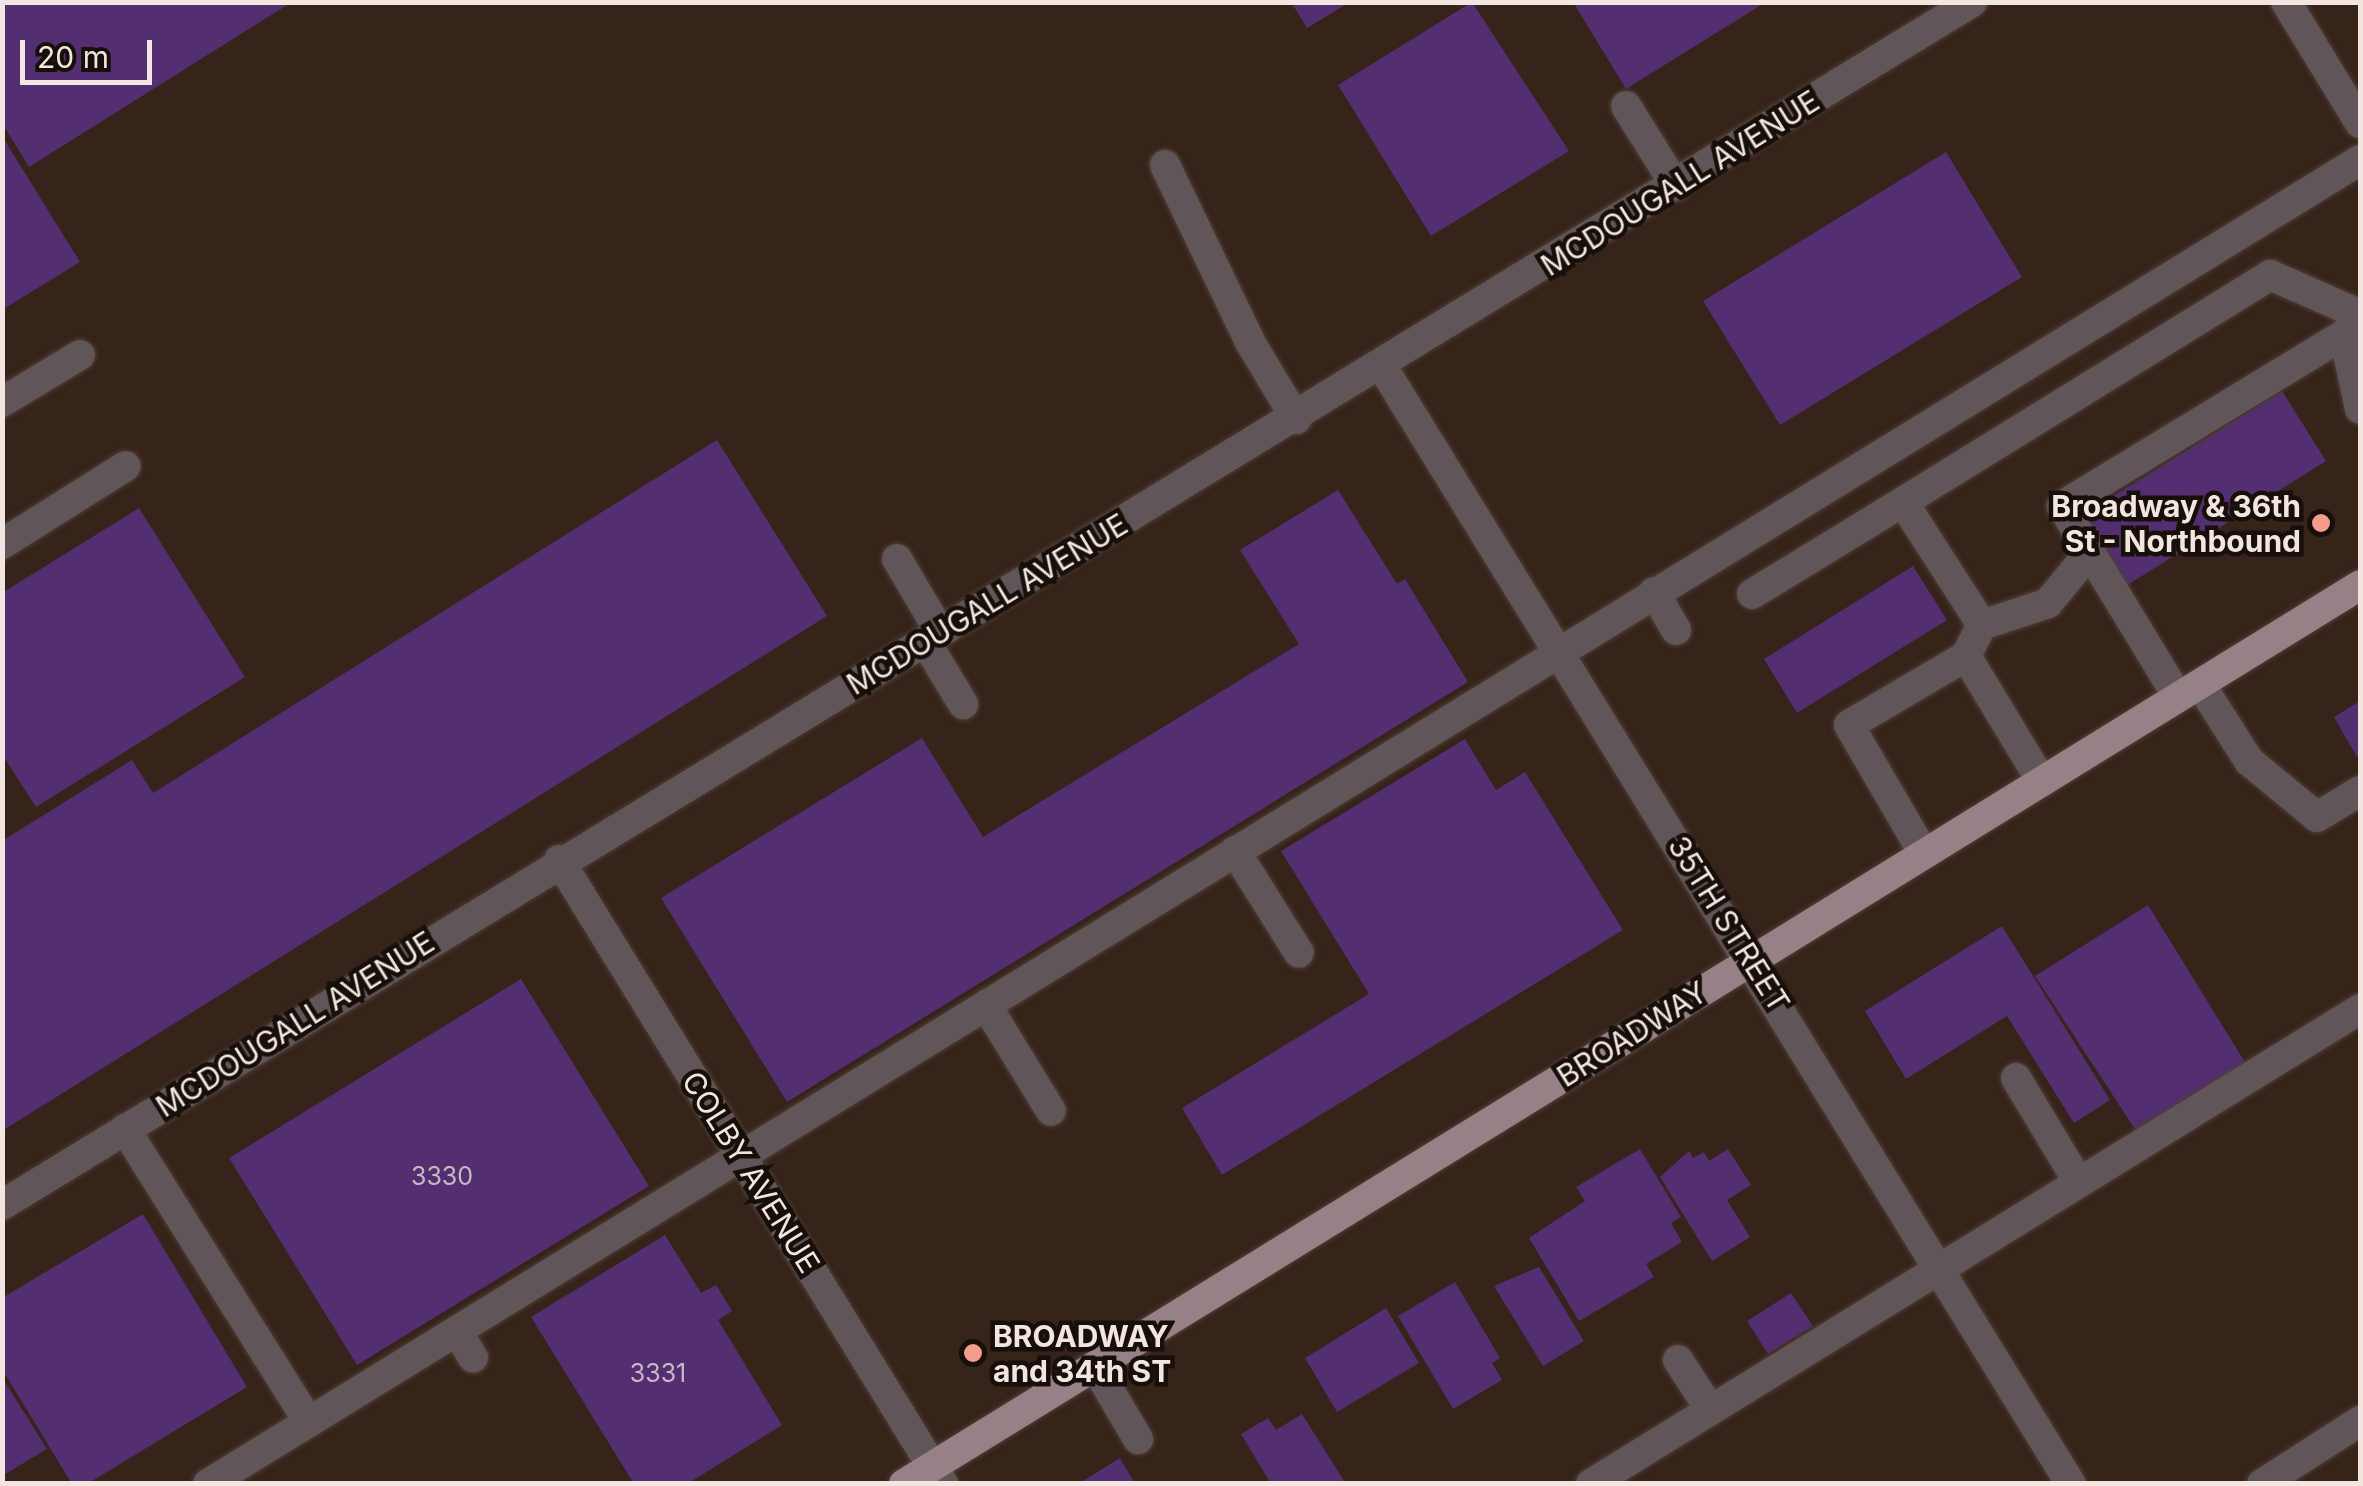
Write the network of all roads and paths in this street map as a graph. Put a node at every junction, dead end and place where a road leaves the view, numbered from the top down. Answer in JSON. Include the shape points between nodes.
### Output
{"nodes":[{"id":1,"x":1972,"y":2,"type":"edge"},
{"id":2,"x":2286,"y":2,"type":"edge"},
{"id":3,"x":1626,"y":106,"type":"dead end"},
{"id":4,"x":2360,"y":123,"type":"edge"},
{"id":5,"x":2360,"y":160,"type":"edge"},
{"id":6,"x":1164,"y":165,"type":"dead end"},
{"id":7,"x":1676,"y":186,"type":"junction"},
{"id":8,"x":2354,"y":313,"type":"edge"},
{"id":9,"x":80,"y":355,"type":"dead end"},
{"id":10,"x":1382,"y":368,"type":"junction"},
{"id":11,"x":2,"y":402,"type":"edge"},
{"id":12,"x":2360,"y":409,"type":"edge"},
{"id":13,"x":1296,"y":419,"type":"junction"},
{"id":14,"x":126,"y":466,"type":"dead end"},
{"id":15,"x":1904,"y":502,"type":"junction"},
{"id":16,"x":2,"y":544,"type":"edge"},
{"id":17,"x":2090,"y":552,"type":"junction"},
{"id":18,"x":897,"y":559,"type":"dead end"},
{"id":19,"x":2360,"y":585,"type":"edge"},
{"id":20,"x":1654,"y":592,"type":"junction"},
{"id":21,"x":1752,"y":594,"type":"dead end"},
{"id":22,"x":1982,"y":625,"type":"junction"},
{"id":23,"x":1676,"y":630,"type":"dead end"},
{"id":24,"x":933,"y":636,"type":"junction"},
{"id":25,"x":1559,"y":650,"type":"junction"},
{"id":26,"x":1966,"y":656,"type":"junction"},
{"id":27,"x":2189,"y":691,"type":"junction"},
{"id":28,"x":963,"y":704,"type":"dead end"},
{"id":29,"x":2042,"y":782,"type":"junction"},
{"id":30,"x":2360,"y":791,"type":"edge"},
{"id":31,"x":1235,"y":851,"type":"junction"},
{"id":32,"x":1924,"y":854,"type":"junction"},
{"id":33,"x":559,"y":860,"type":"junction"},
{"id":34,"x":1299,"y":954,"type":"dead end"},
{"id":35,"x":1752,"y":960,"type":"junction"},
{"id":36,"x":986,"y":1005,"type":"junction"},
{"id":37,"x":2360,"y":1009,"type":"edge"},
{"id":38,"x":2016,"y":1078,"type":"dead end"},
{"id":39,"x":1051,"y":1111,"type":"dead end"},
{"id":40,"x":125,"y":1128,"type":"junction"},
{"id":41,"x":741,"y":1156,"type":"junction"},
{"id":42,"x":2078,"y":1182,"type":"junction"},
{"id":43,"x":2,"y":1205,"type":"edge"},
{"id":44,"x":1939,"y":1266,"type":"junction"},
{"id":45,"x":457,"y":1331,"type":"junction"},
{"id":46,"x":473,"y":1358,"type":"dead end"},
{"id":47,"x":1678,"y":1360,"type":"dead end"},
{"id":48,"x":1095,"y":1366,"type":"junction"},
{"id":49,"x":1710,"y":1409,"type":"junction"},
{"id":50,"x":2360,"y":1421,"type":"edge"},
{"id":51,"x":309,"y":1422,"type":"junction"},
{"id":52,"x":1138,"y":1439,"type":"dead end"},
{"id":53,"x":937,"y":1475,"type":"edge"},
{"id":54,"x":208,"y":1484,"type":"edge"},
{"id":55,"x":904,"y":1484,"type":"edge"},
{"id":56,"x":1592,"y":1484,"type":"edge"},
{"id":57,"x":2070,"y":1484,"type":"edge"},
{"id":58,"x":2262,"y":1484,"type":"edge"}],
"edges":[{"from":1,"to":7,"type":"street","name":"MCDOUGALL AVENUE"},
{"from":2,"to":4,"type":"street"},
{"from":3,"to":7,"type":"street"},
{"from":5,"to":20,"type":"street"},
{"from":6,"to":13,"type":"street","via":[[1250,342]]},
{"from":7,"to":10,"type":"street","name":"MCDOUGALL AVENUE"},
{"from":8,"to":12,"type":"street","via":[[2348,352]]},
{"from":8,"to":15,"type":"street","via":[[2270,274]]},
{"from":8,"to":17,"type":"street","via":[[2062,506]]},
{"from":9,"to":11,"type":"street"},
{"from":10,"to":13,"type":"street","name":"MCDOUGALL AVENUE"},
{"from":10,"to":25,"type":"street","name":"35TH STREET"},
{"from":13,"to":24,"type":"street","name":"MCDOUGALL AVENUE"},
{"from":14,"to":16,"type":"street"},
{"from":15,"to":21,"type":"street"},
{"from":15,"to":22,"type":"street"},
{"from":17,"to":22,"type":"street","via":[[2048,603]]},
{"from":17,"to":27,"type":"street"},
{"from":18,"to":24,"type":"street"},
{"from":19,"to":27,"type":"main road","name":"BROADWAY"},
{"from":20,"to":23,"type":"street"},
{"from":20,"to":25,"type":"street"},
{"from":22,"to":26,"type":"street"},
{"from":24,"to":28,"type":"street"},
{"from":24,"to":33,"type":"street","name":"MCDOUGALL AVENUE"},
{"from":25,"to":31,"type":"street"},
{"from":25,"to":35,"type":"street","name":"35TH STREET"},
{"from":26,"to":29,"type":"street"},
{"from":26,"to":32,"type":"street","via":[[1850,724]]},
{"from":27,"to":29,"type":"main road","name":"BROADWAY"},
{"from":27,"to":30,"type":"street","via":[[2249,761],[2317,817]]},
{"from":29,"to":32,"type":"main road","name":"BROADWAY"},
{"from":31,"to":34,"type":"street"},
{"from":31,"to":36,"type":"street"},
{"from":32,"to":35,"type":"main road","name":"BROADWAY"},
{"from":33,"to":40,"type":"street","name":"MCDOUGALL AVENUE"},
{"from":33,"to":41,"type":"street","name":"COLBY AVENUE"},
{"from":35,"to":44,"type":"street","name":"35TH STREET","via":[[1890,1156]]},
{"from":35,"to":48,"type":"main road","name":"BROADWAY"},
{"from":36,"to":39,"type":"street"},
{"from":36,"to":41,"type":"street"},
{"from":37,"to":42,"type":"street"},
{"from":38,"to":42,"type":"street"},
{"from":40,"to":43,"type":"street","name":"MCDOUGALL AVENUE"},
{"from":40,"to":51,"type":"street"},
{"from":41,"to":45,"type":"street"},
{"from":41,"to":53,"type":"street","name":"COLBY AVENUE"},
{"from":42,"to":44,"type":"street"},
{"from":44,"to":49,"type":"street"},
{"from":44,"to":57,"type":"street","name":"35TH STREET"},
{"from":45,"to":46,"type":"street"},
{"from":45,"to":51,"type":"street"},
{"from":47,"to":49,"type":"street"},
{"from":48,"to":52,"type":"street"},
{"from":48,"to":53,"type":"main road","name":"BROADWAY"},
{"from":49,"to":56,"type":"street"},
{"from":50,"to":58,"type":"street"},
{"from":51,"to":54,"type":"street"},
{"from":53,"to":55,"type":"main road","name":"BROADWAY"}]}
